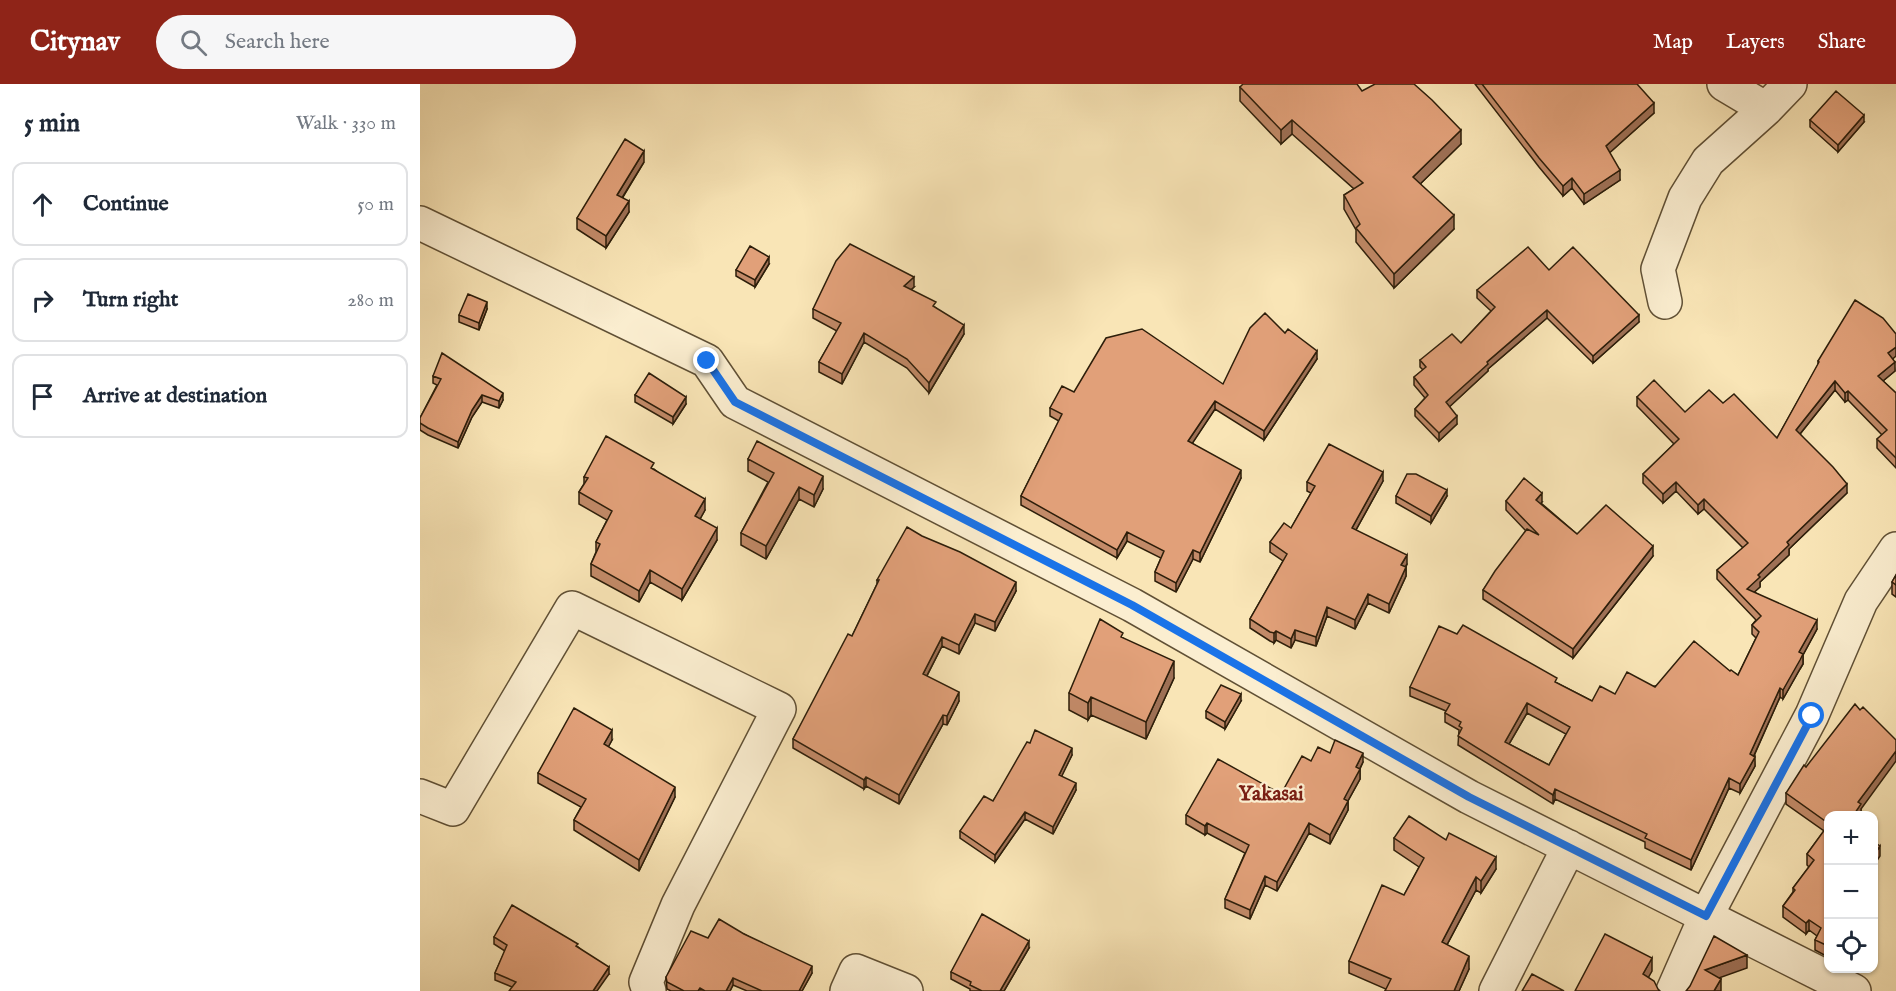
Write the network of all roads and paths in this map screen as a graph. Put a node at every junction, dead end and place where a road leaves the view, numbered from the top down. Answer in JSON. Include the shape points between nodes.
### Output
{"nodes":[{"id":1,"x":1724,"y":84,"type":"edge"},
{"id":2,"x":1790,"y":84,"type":"edge"},
{"id":3,"x":1766,"y":109,"type":"junction"},
{"id":4,"x":420,"y":223,"type":"edge"},
{"id":5,"x":1665,"y":302,"type":"dead end"},
{"id":6,"x":1896,"y":549,"type":"edge"},
{"id":7,"x":420,"y":796,"type":"edge"},
{"id":8,"x":1569,"y":847,"type":"junction"},
{"id":9,"x":1706,"y":916,"type":"junction"},
{"id":10,"x":649,"y":991,"type":"edge"},
{"id":11,"x":847,"y":991,"type":"edge"},
{"id":12,"x":906,"y":991,"type":"edge"},
{"id":13,"x":1496,"y":991,"type":"edge"},
{"id":14,"x":1673,"y":991,"type":"edge"},
{"id":15,"x":1854,"y":991,"type":"edge"}],
"edges":[{"from":1,"to":3,"type":"street"},
{"from":2,"to":3,"type":"street"},
{"from":3,"to":5,"type":"street","via":[[1708,161],[1685,198],[1658,269]]},
{"from":4,"to":8,"type":"street","via":[[707,361],[735,402],[1132,605],[1469,797]]},
{"from":6,"to":9,"type":"street","via":[[1862,601],[1812,716]]},
{"from":7,"to":10,"type":"street","via":[[453,809],[572,608],[779,709],[678,905],[646,982]]},
{"from":8,"to":9,"type":"street"},
{"from":8,"to":13,"type":"street"},
{"from":9,"to":14,"type":"street"},
{"from":9,"to":15,"type":"street"},
{"from":11,"to":12,"type":"street","via":[[855,971]]}]}
